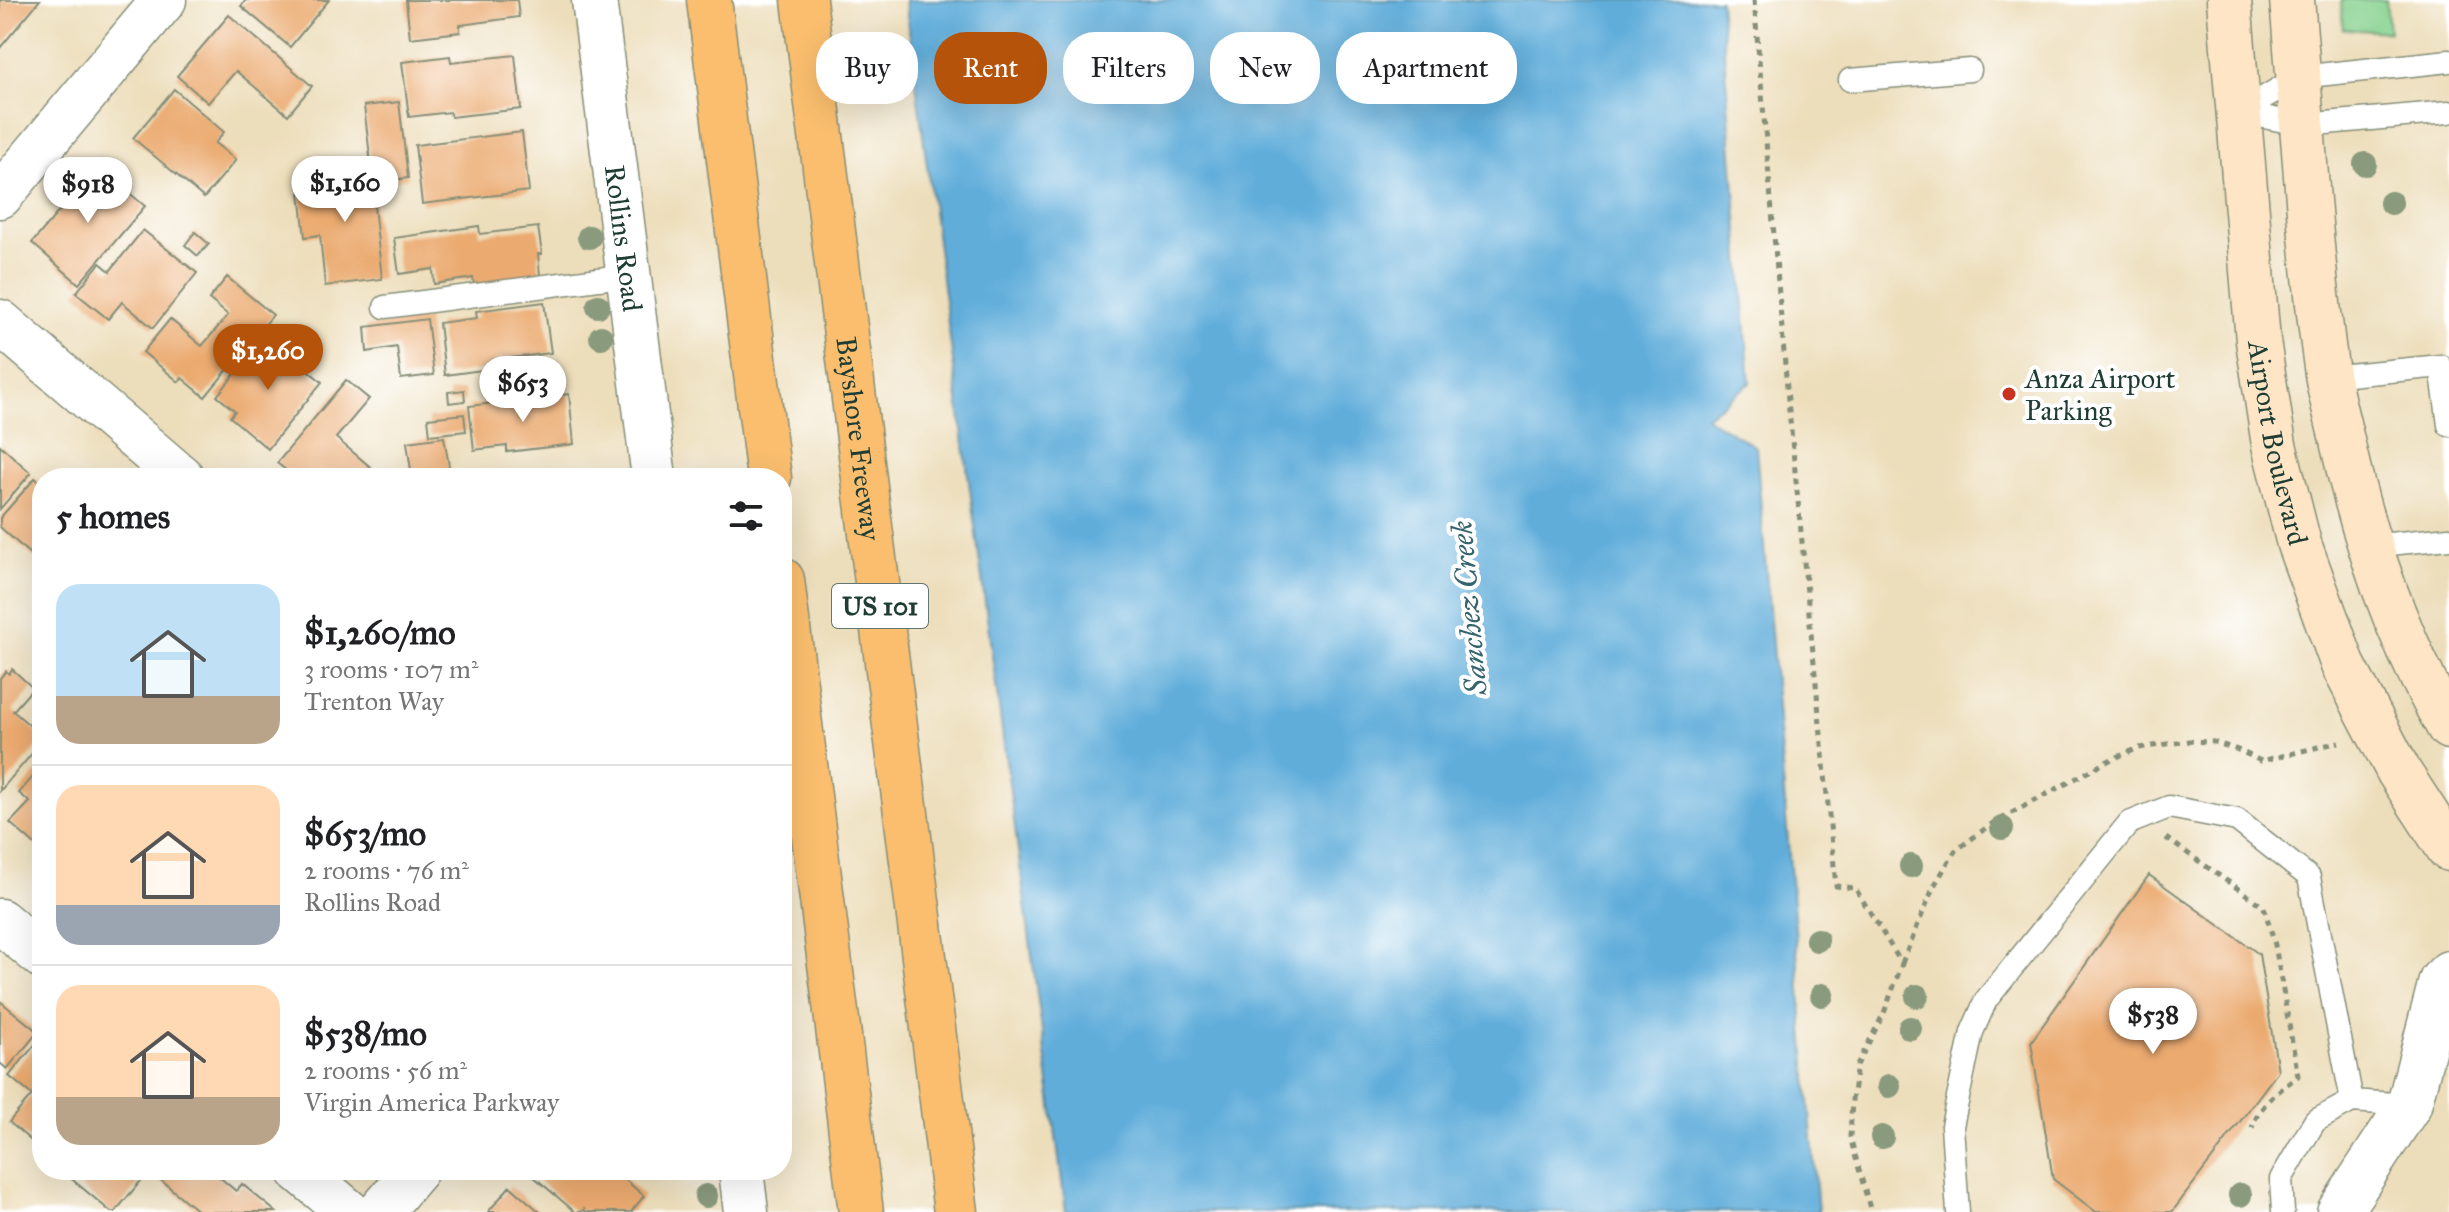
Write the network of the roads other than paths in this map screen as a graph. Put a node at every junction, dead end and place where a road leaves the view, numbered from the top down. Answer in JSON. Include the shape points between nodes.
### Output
{"nodes":[{"id":1,"x":164,"y":0,"type":"edge"},
{"id":2,"x":594,"y":0,"type":"edge"},
{"id":3,"x":709,"y":0,"type":"edge"},
{"id":4,"x":804,"y":0,"type":"edge"},
{"id":5,"x":2229,"y":0,"type":"edge"},
{"id":6,"x":2292,"y":0,"type":"edge"},
{"id":7,"x":2449,"y":61,"type":"edge"},
{"id":8,"x":1970,"y":70,"type":"dead end"},
{"id":9,"x":2299,"y":77,"type":"junction"},
{"id":10,"x":1850,"y":80,"type":"dead end"},
{"id":11,"x":2239,"y":112,"type":"junction"},
{"id":12,"x":2449,"y":112,"type":"edge"},
{"id":13,"x":2304,"y":125,"type":"junction"},
{"id":14,"x":0,"y":196,"type":"edge"},
{"id":15,"x":629,"y":275,"type":"junction"},
{"id":16,"x":385,"y":307,"type":"dead end"},
{"id":17,"x":0,"y":322,"type":"edge"},
{"id":18,"x":2328,"y":377,"type":"junction"},
{"id":19,"x":2449,"y":425,"type":"edge"},
{"id":20,"x":170,"y":468,"type":"edge"},
{"id":21,"x":653,"y":468,"type":"edge"},
{"id":22,"x":768,"y":468,"type":"edge"},
{"id":23,"x":2449,"y":538,"type":"edge"},
{"id":24,"x":2369,"y":546,"type":"junction"},
{"id":25,"x":792,"y":660,"type":"edge"},
{"id":26,"x":2449,"y":727,"type":"edge"},
{"id":27,"x":2449,"y":849,"type":"edge"},
{"id":28,"x":0,"y":921,"type":"edge"},
{"id":29,"x":32,"y":948,"type":"edge"},
{"id":30,"x":2449,"y":973,"type":"edge"},
{"id":31,"x":2352,"y":1101,"type":"junction"},
{"id":32,"x":2409,"y":1105,"type":"junction"},
{"id":33,"x":311,"y":1180,"type":"edge"},
{"id":34,"x":407,"y":1180,"type":"edge"},
{"id":35,"x":742,"y":1180,"type":"edge"},
{"id":36,"x":349,"y":1212,"type":"edge"},
{"id":37,"x":380,"y":1212,"type":"edge"},
{"id":38,"x":746,"y":1212,"type":"edge"},
{"id":39,"x":861,"y":1212,"type":"edge"},
{"id":40,"x":956,"y":1212,"type":"edge"},
{"id":41,"x":1958,"y":1212,"type":"edge"},
{"id":42,"x":2283,"y":1212,"type":"edge"},
{"id":43,"x":2339,"y":1212,"type":"edge"}],
"edges":[{"from":1,"to":14,"type":"street"},
{"from":2,"to":15,"type":"street","name":"Rollins Road"},
{"from":3,"to":22,"type":"highway"},
{"from":4,"to":40,"type":"highway","name":"Bayshore Freeway","number":"US 101"},
{"from":5,"to":11,"type":"main road","name":"Airport Boulevard"},
{"from":6,"to":9,"type":"main road"},
{"from":7,"to":9,"type":"lane"},
{"from":8,"to":10,"type":"lane"},
{"from":9,"to":11,"type":"lane"},
{"from":9,"to":13,"type":"main road"},
{"from":11,"to":13,"type":"lane"},
{"from":11,"to":27,"type":"main road","name":"Airport Boulevard","via":[[2258,341],[2274,445],[2299,544],[2343,665],[2399,772]]},
{"from":12,"to":13,"type":"lane"},
{"from":13,"to":18,"type":"main road"},
{"from":15,"to":16,"type":"lane"},
{"from":15,"to":21,"type":"street","name":"Rollins Road"},
{"from":17,"to":20,"type":"street"},
{"from":18,"to":19,"type":"lane","via":[[2441,366]]},
{"from":18,"to":24,"type":"main road"},
{"from":23,"to":24,"type":"lane"},
{"from":24,"to":26,"type":"main road","via":[[2389,607]]},
{"from":25,"to":39,"type":"highway"},
{"from":28,"to":29,"type":"street"},
{"from":30,"to":32,"type":"street","via":[[2441,981]]},
{"from":31,"to":32,"type":"lane"},
{"from":31,"to":41,"type":"lane","via":[[2309,877],[2237,820],[2169,807],[2129,823],[1986,1000],[1972,1032],[1952,1126]]},
{"from":31,"to":42,"type":"lane","via":[[2315,1121],[2281,1179]]},
{"from":32,"to":43,"type":"street"},
{"from":33,"to":36,"type":"street"},
{"from":34,"to":37,"type":"street"},
{"from":35,"to":38,"type":"street"}]}
